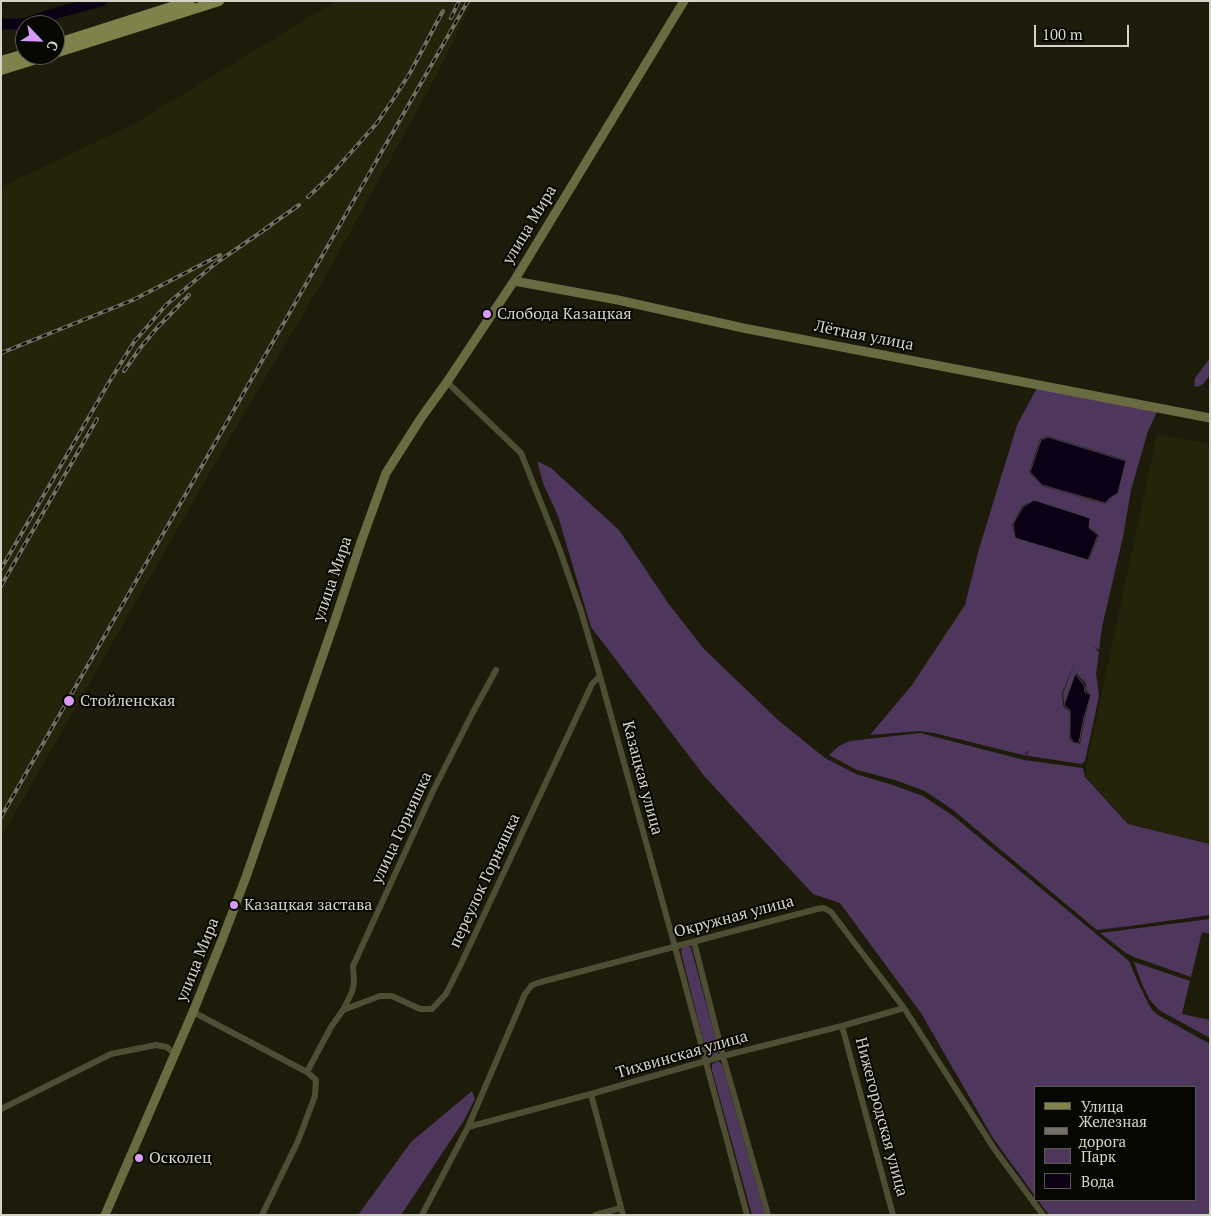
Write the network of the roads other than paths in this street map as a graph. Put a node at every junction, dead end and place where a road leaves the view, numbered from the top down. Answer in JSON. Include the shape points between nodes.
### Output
{"nodes":[{"id":1,"x":190,"y":1,"type":"edge"},
{"id":2,"x":219,"y":1,"type":"edge"},
{"id":3,"x":684,"y":1,"type":"edge"},
{"id":4,"x":65,"y":41,"type":"edge"},
{"id":5,"x":65,"y":50,"type":"edge"},
{"id":6,"x":15,"y":57,"type":"edge"},
{"id":7,"x":1,"y":61,"type":"edge"},
{"id":8,"x":17,"y":65,"type":"edge"},
{"id":9,"x":1,"y":70,"type":"edge"},
{"id":10,"x":514,"y":281,"type":"junction"},
{"id":11,"x":447,"y":382,"type":"junction"},
{"id":12,"x":1210,"y":418,"type":"edge"},
{"id":13,"x":496,"y":670,"type":"dead end"},
{"id":14,"x":600,"y":676,"type":"junction"},
{"id":15,"x":694,"y":942,"type":"junction"},
{"id":16,"x":675,"y":947,"type":"junction"},
{"id":17,"x":904,"y":1008,"type":"junction"},
{"id":18,"x":343,"y":1010,"type":"junction"},
{"id":19,"x":194,"y":1012,"type":"junction"},
{"id":20,"x":842,"y":1026,"type":"junction"},
{"id":21,"x":174,"y":1054,"type":"junction"},
{"id":22,"x":723,"y":1056,"type":"junction"},
{"id":23,"x":706,"y":1061,"type":"junction"},
{"id":24,"x":307,"y":1072,"type":"junction"},
{"id":25,"x":592,"y":1094,"type":"junction"},
{"id":26,"x":1,"y":1109,"type":"edge"},
{"id":27,"x":468,"y":1127,"type":"junction"},
{"id":28,"x":622,"y":1211,"type":"edge"},
{"id":29,"x":1041,"y":1214,"type":"edge"},
{"id":30,"x":105,"y":1215,"type":"edge"},
{"id":31,"x":262,"y":1215,"type":"edge"},
{"id":32,"x":422,"y":1215,"type":"edge"},
{"id":33,"x":595,"y":1215,"type":"edge"},
{"id":34,"x":747,"y":1215,"type":"edge"},
{"id":35,"x":768,"y":1215,"type":"edge"},
{"id":36,"x":893,"y":1215,"type":"edge"}],
"edges":[{"from":1,"to":4,"type":"main road"},
{"from":2,"to":5,"type":"main road"},
{"from":3,"to":10,"type":"main road","name":"улица Мира"},
{"from":6,"to":7,"type":"main road"},
{"from":8,"to":9,"type":"main road"},
{"from":10,"to":11,"type":"main road","name":"улица Мира"},
{"from":10,"to":12,"type":"main road","name":"Лётная улица"},
{"from":11,"to":14,"type":"street","name":"Казацкая улица","via":[[521,453],[559,548]]},
{"from":11,"to":19,"type":"main road","name":"улица Мира","via":[[386,473],[246,877]]},
{"from":13,"to":18,"type":"street","name":"улица Горняшка","via":[[433,791],[353,966],[352,992]]},
{"from":14,"to":16,"type":"street","name":"Казацкая улица"},
{"from":14,"to":18,"type":"street","name":"переулок Горняшка","via":[[592,684],[446,994],[432,1009],[420,1009],[392,996],[380,996]]},
{"from":15,"to":16,"type":"street","name":"Окружная улица"},
{"from":15,"to":17,"type":"street","name":"Окружная улица","via":[[824,908],[831,912]]},
{"from":15,"to":22,"type":"street"},
{"from":16,"to":23,"type":"street","name":"Казацкая улица"},
{"from":16,"to":27,"type":"street","name":"Окружная улица","via":[[532,985],[525,994]]},
{"from":17,"to":20,"type":"street","name":"Тихвинская улица"},
{"from":17,"to":29,"type":"street","name":"Окружная улица","via":[[995,1150]]},
{"from":18,"to":24,"type":"street","name":"улица Горняшка"},
{"from":19,"to":21,"type":"main road","name":"улица Мира"},
{"from":19,"to":24,"type":"street"},
{"from":20,"to":22,"type":"street","name":"Тихвинская улица"},
{"from":20,"to":36,"type":"street","name":"Нижегородская улица"},
{"from":21,"to":26,"type":"street","via":[[167,1047],[156,1045],[111,1054]]},
{"from":21,"to":30,"type":"main road","name":"улица Мира"},
{"from":22,"to":23,"type":"street","name":"Тихвинская улица"},
{"from":22,"to":35,"type":"street"},
{"from":23,"to":25,"type":"street","name":"Тихвинская улица"},
{"from":23,"to":34,"type":"street","name":"Казацкая улица"},
{"from":24,"to":31,"type":"street","via":[[316,1080],[315,1096],[298,1141]]},
{"from":25,"to":27,"type":"street","name":"Тихвинская улица"},
{"from":25,"to":28,"type":"street"},
{"from":27,"to":32,"type":"street","name":"Окружная улица"},
{"from":28,"to":33,"type":"street"}]}
